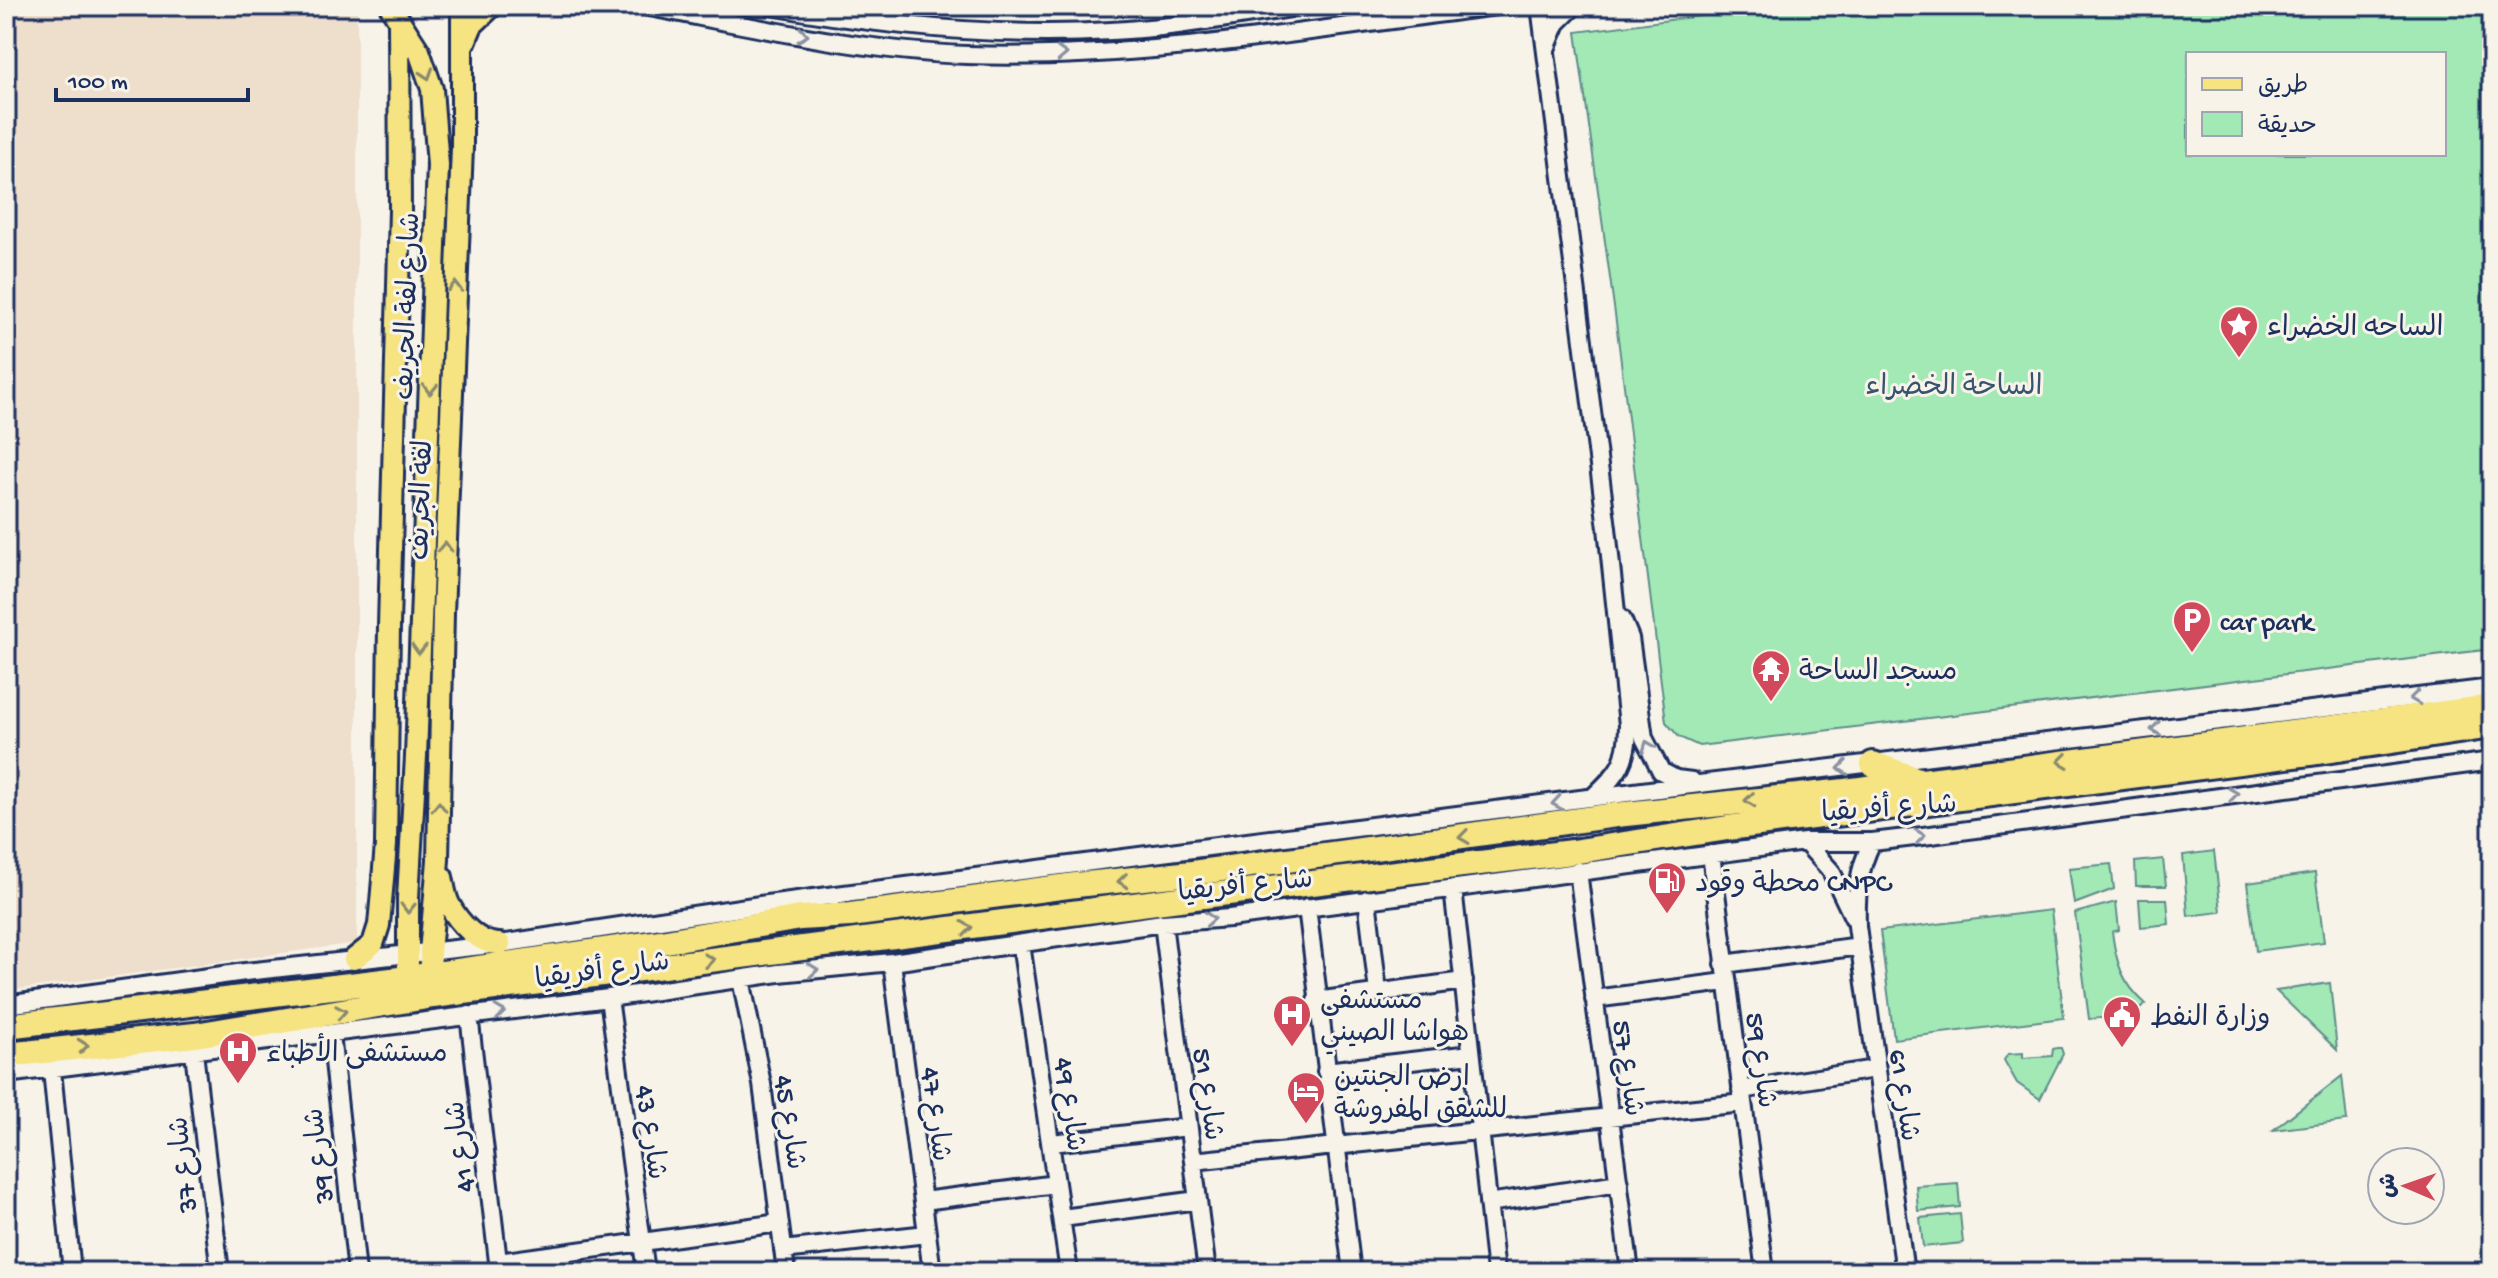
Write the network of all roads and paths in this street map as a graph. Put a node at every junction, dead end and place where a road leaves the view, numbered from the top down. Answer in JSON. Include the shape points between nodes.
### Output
{"nodes":[{"id":1,"x":462,"y":6,"type":"edge"},
{"id":2,"x":492,"y":6,"type":"edge"},
{"id":3,"x":644,"y":6,"type":"edge"},
{"id":4,"x":771,"y":6,"type":"edge"},
{"id":5,"x":1305,"y":6,"type":"edge"},
{"id":6,"x":1497,"y":6,"type":"edge"},
{"id":7,"x":1540,"y":6,"type":"edge"},
{"id":8,"x":1574,"y":6,"type":"edge"},
{"id":9,"x":394,"y":14,"type":"edge"},
{"id":10,"x":1171,"y":25,"type":"junction"},
{"id":11,"x":936,"y":29,"type":"junction"},
{"id":12,"x":464,"y":46,"type":"junction"},
{"id":13,"x":1173,"y":47,"type":"junction"},
{"id":14,"x":1545,"y":50,"type":"junction"},
{"id":15,"x":933,"y":53,"type":"junction"},
{"id":16,"x":1617,"y":606,"type":"junction"},
{"id":17,"x":2492,"y":688,"type":"edge"},
{"id":18,"x":2492,"y":707,"type":"edge"},
{"id":19,"x":2492,"y":726,"type":"edge"},
{"id":20,"x":2309,"y":742,"type":"junction"},
{"id":21,"x":2492,"y":761,"type":"edge"},
{"id":22,"x":1873,"y":764,"type":"junction"},
{"id":23,"x":1923,"y":781,"type":"junction"},
{"id":24,"x":1708,"y":783,"type":"junction"},
{"id":25,"x":1593,"y":797,"type":"junction"},
{"id":26,"x":1326,"y":834,"type":"junction"},
{"id":27,"x":1805,"y":842,"type":"junction"},
{"id":28,"x":1872,"y":842,"type":"junction"},
{"id":29,"x":1711,"y":854,"type":"junction"},
{"id":30,"x":1316,"y":857,"type":"junction"},
{"id":31,"x":438,"y":860,"type":"junction"},
{"id":32,"x":1578,"y":871,"type":"junction"},
{"id":33,"x":1076,"y":885,"type":"junction"},
{"id":34,"x":1453,"y":888,"type":"junction"},
{"id":35,"x":1367,"y":899,"type":"junction"},
{"id":36,"x":767,"y":904,"type":"junction"},
{"id":37,"x":1307,"y":907,"type":"junction"},
{"id":38,"x":1082,"y":913,"type":"junction"},
{"id":39,"x":800,"y":918,"type":"junction"},
{"id":40,"x":1163,"y":923,"type":"junction"},
{"id":41,"x":1857,"y":926,"type":"junction"},
{"id":42,"x":500,"y":944,"type":"junction"},
{"id":43,"x":1021,"y":944,"type":"junction"},
{"id":44,"x":1860,"y":946,"type":"junction"},
{"id":45,"x":800,"y":948,"type":"junction"},
{"id":46,"x":354,"y":959,"type":"junction"},
{"id":47,"x":892,"y":962,"type":"junction"},
{"id":48,"x":1724,"y":964,"type":"junction"},
{"id":49,"x":779,"y":973,"type":"junction"},
{"id":50,"x":432,"y":974,"type":"junction"},
{"id":51,"x":408,"y":978,"type":"junction"},
{"id":52,"x":741,"y":979,"type":"junction"},
{"id":53,"x":1464,"y":981,"type":"junction"},
{"id":54,"x":1726,"y":982,"type":"junction"},
{"id":55,"x":1378,"y":992,"type":"junction"},
{"id":56,"x":609,"y":998,"type":"junction"},
{"id":57,"x":1594,"y":999,"type":"junction"},
{"id":58,"x":1316,"y":1001,"type":"junction"},
{"id":59,"x":6,"y":1005,"type":"edge"},
{"id":60,"x":469,"y":1015,"type":"junction"},
{"id":61,"x":6,"y":1026,"type":"edge"},
{"id":62,"x":331,"y":1034,"type":"junction"},
{"id":63,"x":194,"y":1052,"type":"junction"},
{"id":64,"x":1471,"y":1054,"type":"junction"},
{"id":65,"x":6,"y":1055,"type":"edge"},
{"id":66,"x":1875,"y":1069,"type":"junction"},
{"id":67,"x":52,"y":1070,"type":"junction"},
{"id":68,"x":1326,"y":1071,"type":"junction"},
{"id":69,"x":6,"y":1074,"type":"edge"},
{"id":70,"x":1742,"y":1097,"type":"junction"},
{"id":71,"x":1611,"y":1117,"type":"junction"},
{"id":72,"x":1188,"y":1127,"type":"junction"},
{"id":73,"x":1479,"y":1131,"type":"junction"},
{"id":74,"x":1052,"y":1143,"type":"junction"},
{"id":75,"x":1335,"y":1148,"type":"junction"},
{"id":76,"x":1193,"y":1161,"type":"junction"},
{"id":77,"x":1619,"y":1183,"type":"junction"},
{"id":78,"x":1056,"y":1184,"type":"junction"},
{"id":79,"x":1198,"y":1200,"type":"junction"},
{"id":80,"x":923,"y":1201,"type":"junction"},
{"id":81,"x":1488,"y":1203,"type":"junction"},
{"id":82,"x":1062,"y":1218,"type":"junction"},
{"id":83,"x":779,"y":1223,"type":"junction"},
{"id":84,"x":927,"y":1234,"type":"junction"},
{"id":85,"x":642,"y":1241,"type":"junction"},
{"id":86,"x":783,"y":1250,"type":"junction"},
{"id":87,"x":499,"y":1267,"type":"edge"},
{"id":88,"x":72,"y":1272,"type":"edge"},
{"id":89,"x":220,"y":1272,"type":"edge"},
{"id":90,"x":357,"y":1272,"type":"edge"},
{"id":91,"x":646,"y":1272,"type":"edge"},
{"id":92,"x":786,"y":1272,"type":"edge"},
{"id":93,"x":932,"y":1272,"type":"edge"},
{"id":94,"x":1069,"y":1272,"type":"edge"},
{"id":95,"x":1207,"y":1272,"type":"edge"},
{"id":96,"x":1352,"y":1272,"type":"edge"},
{"id":97,"x":1496,"y":1272,"type":"edge"},
{"id":98,"x":1630,"y":1272,"type":"edge"},
{"id":99,"x":1765,"y":1272,"type":"edge"},
{"id":100,"x":1905,"y":1272,"type":"edge"}],
"edges":[{"from":1,"to":12,"type":"main road","name":"لفة الجريف"},
{"from":2,"to":12,"type":"main road","via":[[472,25]]},
{"from":3,"to":15,"type":"street","one_way":true,"via":[[772,31]]},
{"from":4,"to":11,"type":"street"},
{"from":5,"to":10,"type":"street"},
{"from":6,"to":13,"type":"street"},
{"from":7,"to":14,"type":"street"},
{"from":8,"to":14,"type":"street","via":[[1557,23]]},
{"from":9,"to":46,"type":"main road","via":[[400,210],[388,809],[379,925],[373,944]]},
{"from":9,"to":51,"type":"main road","name":"شارع لفة الجريف","one_way":true,"via":[[419,51],[432,89],[438,165]]},
{"from":10,"to":11,"type":"street","via":[[1062,33]]},
{"from":10,"to":13,"type":"street"},
{"from":11,"to":15,"type":"street"},
{"from":31,"to":12,"type":"main road","name":"لفة الجريف","one_way":true},
{"from":15,"to":13,"type":"street","one_way":true,"via":[[1031,55]]},
{"from":14,"to":16,"type":"street"},
{"from":24,"to":16,"type":"street","one_way":true,"via":[[1676,779],[1661,771],[1651,756],[1630,638]]},
{"from":16,"to":25,"type":"street","via":[[1628,742],[1618,773]]},
{"from":17,"to":22,"type":"street","name":"شارع أفريقيا","one_way":true},
{"from":18,"to":20,"type":"highway"},
{"from":19,"to":20,"type":"highway"},
{"from":20,"to":23,"type":"highway","name":"شارع أفريقيا","one_way":true},
{"from":20,"to":38,"type":"highway","name":"شارع أفريقيا","via":[[1572,852]]},
{"from":28,"to":21,"type":"street","name":"شارع أفريقيا","one_way":true},
{"from":22,"to":23,"type":"highway"},
{"from":22,"to":24,"type":"street","name":"شارع أفريقيا","one_way":true},
{"from":23,"to":30,"type":"highway","name":"شارع أفريقيا","one_way":true,"via":[[1616,815]]},
{"from":24,"to":25,"type":"street","name":"شارع أفريقيا"},
{"from":25,"to":26,"type":"street","name":"شارع أفريقيا","one_way":true},
{"from":26,"to":30,"type":"highway"},
{"from":26,"to":36,"type":"street","name":"شارع أفريقيا"},
{"from":27,"to":28,"type":"street","name":"شارع أفريقيا"},
{"from":27,"to":29,"type":"street","name":"شارع أفريقيا"},
{"from":27,"to":41,"type":"street","via":[[1831,871]]},
{"from":28,"to":41,"type":"street","via":[[1856,887]]},
{"from":29,"to":32,"type":"street","name":"شارع أفريقيا"},
{"from":29,"to":48,"type":"street","name":"شارع 59"},
{"from":30,"to":33,"type":"highway","name":"شارع أفريقيا","one_way":true},
{"from":31,"to":42,"type":"main road","via":[[448,903],[461,922],[481,940]]},
{"from":31,"to":50,"type":"main road","name":"لفة الجريف"},
{"from":32,"to":34,"type":"street","name":"شارع أفريقيا"},
{"from":32,"to":57,"type":"street","name":"شارع 57"},
{"from":33,"to":38,"type":"highway"},
{"from":33,"to":39,"type":"highway","name":"شارع أفريقيا"},
{"from":34,"to":35,"type":"street","name":"شارع أفريقيا"},
{"from":34,"to":53,"type":"street"},
{"from":35,"to":37,"type":"street","name":"شارع أفريقيا"},
{"from":35,"to":55,"type":"street"},
{"from":36,"to":39,"type":"highway"},
{"from":36,"to":42,"type":"street","name":"شارع أفريقيا"},
{"from":40,"to":37,"type":"street","name":"شارع أفريقيا","one_way":true},
{"from":37,"to":58,"type":"street"},
{"from":45,"to":38,"type":"highway","name":"شارع أفريقيا","one_way":true},
{"from":39,"to":50,"type":"highway","name":"شارع أفريقيا"},
{"from":40,"to":43,"type":"street","name":"شارع أفريقيا"},
{"from":40,"to":72,"type":"street","name":"شارع 51"},
{"from":41,"to":44,"type":"street","name":"شارع 61"},
{"from":42,"to":50,"type":"street","name":"شارع أفريقيا"},
{"from":43,"to":47,"type":"street","name":"شارع أفريقيا"},
{"from":43,"to":74,"type":"street","name":"شارع 49"},
{"from":44,"to":48,"type":"street"},
{"from":44,"to":66,"type":"street","name":"شارع 61"},
{"from":45,"to":49,"type":"highway"},
{"from":50,"to":45,"type":"highway","name":"شارع أفريقيا","one_way":true},
{"from":46,"to":51,"type":"street","name":"شارع أفريقيا"},
{"from":46,"to":59,"type":"street","name":"شارع أفريقيا"},
{"from":49,"to":47,"type":"street","name":"شارع أفريقيا","one_way":true},
{"from":47,"to":80,"type":"street","name":"شارع 47"},
{"from":48,"to":54,"type":"street","name":"شارع 59"},
{"from":49,"to":52,"type":"street","name":"شارع أفريقيا"},
{"from":50,"to":51,"type":"highway","name":"شارع أفريقيا"},
{"from":51,"to":61,"type":"highway","name":"شارع أفريقيا"},
{"from":65,"to":51,"type":"highway","name":"شارع أفريقيا","one_way":true,"via":[[195,1035]]},
{"from":52,"to":56,"type":"street","name":"شارع أفريقيا"},
{"from":52,"to":83,"type":"street","name":"شارع 45","via":[[762,1084]]},
{"from":53,"to":55,"type":"street"},
{"from":53,"to":64,"type":"street"},
{"from":54,"to":57,"type":"street"},
{"from":54,"to":70,"type":"street","name":"شارع 59"},
{"from":55,"to":58,"type":"street"},
{"from":60,"to":56,"type":"street","name":"شارع أفريقيا","one_way":true},
{"from":56,"to":85,"type":"street","name":"شارع 43"},
{"from":57,"to":71,"type":"street","name":"شارع 57"},
{"from":58,"to":68,"type":"street"},
{"from":60,"to":62,"type":"street","name":"شارع أفريقيا"},
{"from":60,"to":87,"type":"street","name":"شارع 41"},
{"from":62,"to":63,"type":"street","name":"شارع أفريقيا"},
{"from":62,"to":90,"type":"street","name":"شارع 39"},
{"from":63,"to":67,"type":"street","name":"شارع أفريقيا"},
{"from":63,"to":89,"type":"street","name":"شارع 37"},
{"from":64,"to":68,"type":"street"},
{"from":64,"to":73,"type":"street"},
{"from":66,"to":70,"type":"street"},
{"from":66,"to":100,"type":"street","name":"شارع 61"},
{"from":67,"to":69,"type":"street","name":"شارع أفريقيا"},
{"from":67,"to":88,"type":"street"},
{"from":68,"to":75,"type":"street"},
{"from":70,"to":71,"type":"street"},
{"from":70,"to":99,"type":"street","name":"شارع 59"},
{"from":71,"to":73,"type":"street"},
{"from":71,"to":77,"type":"street","name":"شارع 57"},
{"from":72,"to":74,"type":"street"},
{"from":72,"to":76,"type":"street","name":"شارع 51"},
{"from":73,"to":75,"type":"street"},
{"from":73,"to":81,"type":"street"},
{"from":74,"to":78,"type":"street","name":"شارع 49"},
{"from":75,"to":76,"type":"street"},
{"from":75,"to":96,"type":"street"},
{"from":76,"to":79,"type":"street","name":"شارع 51"},
{"from":77,"to":81,"type":"street"},
{"from":77,"to":98,"type":"street","name":"شارع 57"},
{"from":78,"to":80,"type":"street"},
{"from":78,"to":82,"type":"street","name":"شارع 49"},
{"from":79,"to":82,"type":"street"},
{"from":79,"to":95,"type":"street","name":"شارع 51"},
{"from":80,"to":84,"type":"street","name":"شارع 47"},
{"from":81,"to":97,"type":"street"},
{"from":82,"to":94,"type":"street","name":"شارع 49"},
{"from":83,"to":85,"type":"street"},
{"from":83,"to":86,"type":"street","name":"شارع 45"},
{"from":84,"to":86,"type":"street"},
{"from":84,"to":93,"type":"street","name":"شارع 47"},
{"from":85,"to":87,"type":"street"},
{"from":85,"to":91,"type":"street","name":"شارع 43"},
{"from":86,"to":92,"type":"street","name":"شارع 45"}]}
